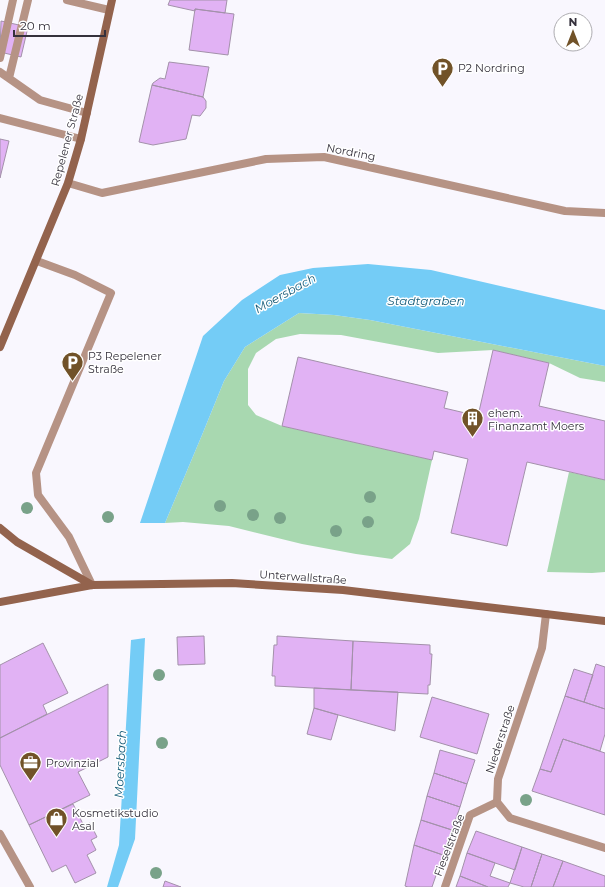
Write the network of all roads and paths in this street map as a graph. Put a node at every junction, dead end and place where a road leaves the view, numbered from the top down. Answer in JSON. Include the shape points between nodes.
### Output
{"nodes":[{"id":1,"x":13,"y":0,"type":"edge"},
{"id":2,"x":28,"y":0,"type":"edge"},
{"id":3,"x":67,"y":0,"type":"edge"},
{"id":4,"x":112,"y":0,"type":"edge"},
{"id":5,"x":109,"y":10,"type":"junction"},
{"id":6,"x":0,"y":58,"type":"edge"},
{"id":7,"x":0,"y":72,"type":"edge"},
{"id":8,"x":9,"y":78,"type":"junction"},
{"id":9,"x":86,"y":113,"type":"junction"},
{"id":10,"x":0,"y":118,"type":"edge"},
{"id":11,"x":80,"y":139,"type":"junction"},
{"id":12,"x":68,"y":183,"type":"junction"},
{"id":13,"x":605,"y":213,"type":"edge"},
{"id":14,"x":37,"y":261,"type":"junction"},
{"id":15,"x":0,"y":347,"type":"edge"},
{"id":16,"x":0,"y":528,"type":"edge"},
{"id":17,"x":92,"y":585,"type":"junction"},
{"id":18,"x":0,"y":602,"type":"edge"},
{"id":19,"x":546,"y":614,"type":"junction"},
{"id":20,"x":605,"y":621,"type":"edge"},
{"id":21,"x":497,"y":802,"type":"junction"},
{"id":22,"x":0,"y":834,"type":"edge"},
{"id":23,"x":605,"y":848,"type":"edge"},
{"id":24,"x":30,"y":887,"type":"edge"},
{"id":25,"x":445,"y":887,"type":"edge"}],
"edges":[{"from":1,"to":6,"type":"street"},
{"from":2,"to":8,"type":"street"},
{"from":3,"to":5,"type":"street"},
{"from":4,"to":5,"type":"main road","name":"Repelener Straße"},
{"from":5,"to":9,"type":"main road","name":"Repelener Straße"},
{"from":7,"to":8,"type":"street"},
{"from":8,"to":9,"type":"street","via":[[40,100]]},
{"from":9,"to":11,"type":"main road","name":"Repelener Straße"},
{"from":10,"to":11,"type":"street"},
{"from":11,"to":12,"type":"main road","name":"Repelener Straße"},
{"from":12,"to":13,"type":"street","name":"Nordring","via":[[102,193],[266,159],[324,157],[565,211]]},
{"from":12,"to":14,"type":"main road","name":"Repelener Straße"},
{"from":14,"to":15,"type":"main road","name":"Repelener Straße"},
{"from":14,"to":17,"type":"street","via":[[112,293],[36,473],[38,495],[69,537]]},
{"from":16,"to":17,"type":"main road","via":[[17,542]]},
{"from":17,"to":18,"type":"main road","name":"Unterwallstraße"},
{"from":17,"to":19,"type":"main road","name":"Unterwallstraße","via":[[232,583],[343,590]]},
{"from":19,"to":20,"type":"main road","name":"Unterwallstraße"},
{"from":19,"to":21,"type":"street","name":"Niederstraße","via":[[542,648],[498,779]]},
{"from":21,"to":23,"type":"street","via":[[510,818]]},
{"from":21,"to":25,"type":"street","name":"Fieselstraße","via":[[470,816]]},
{"from":22,"to":24,"type":"street"}]}
